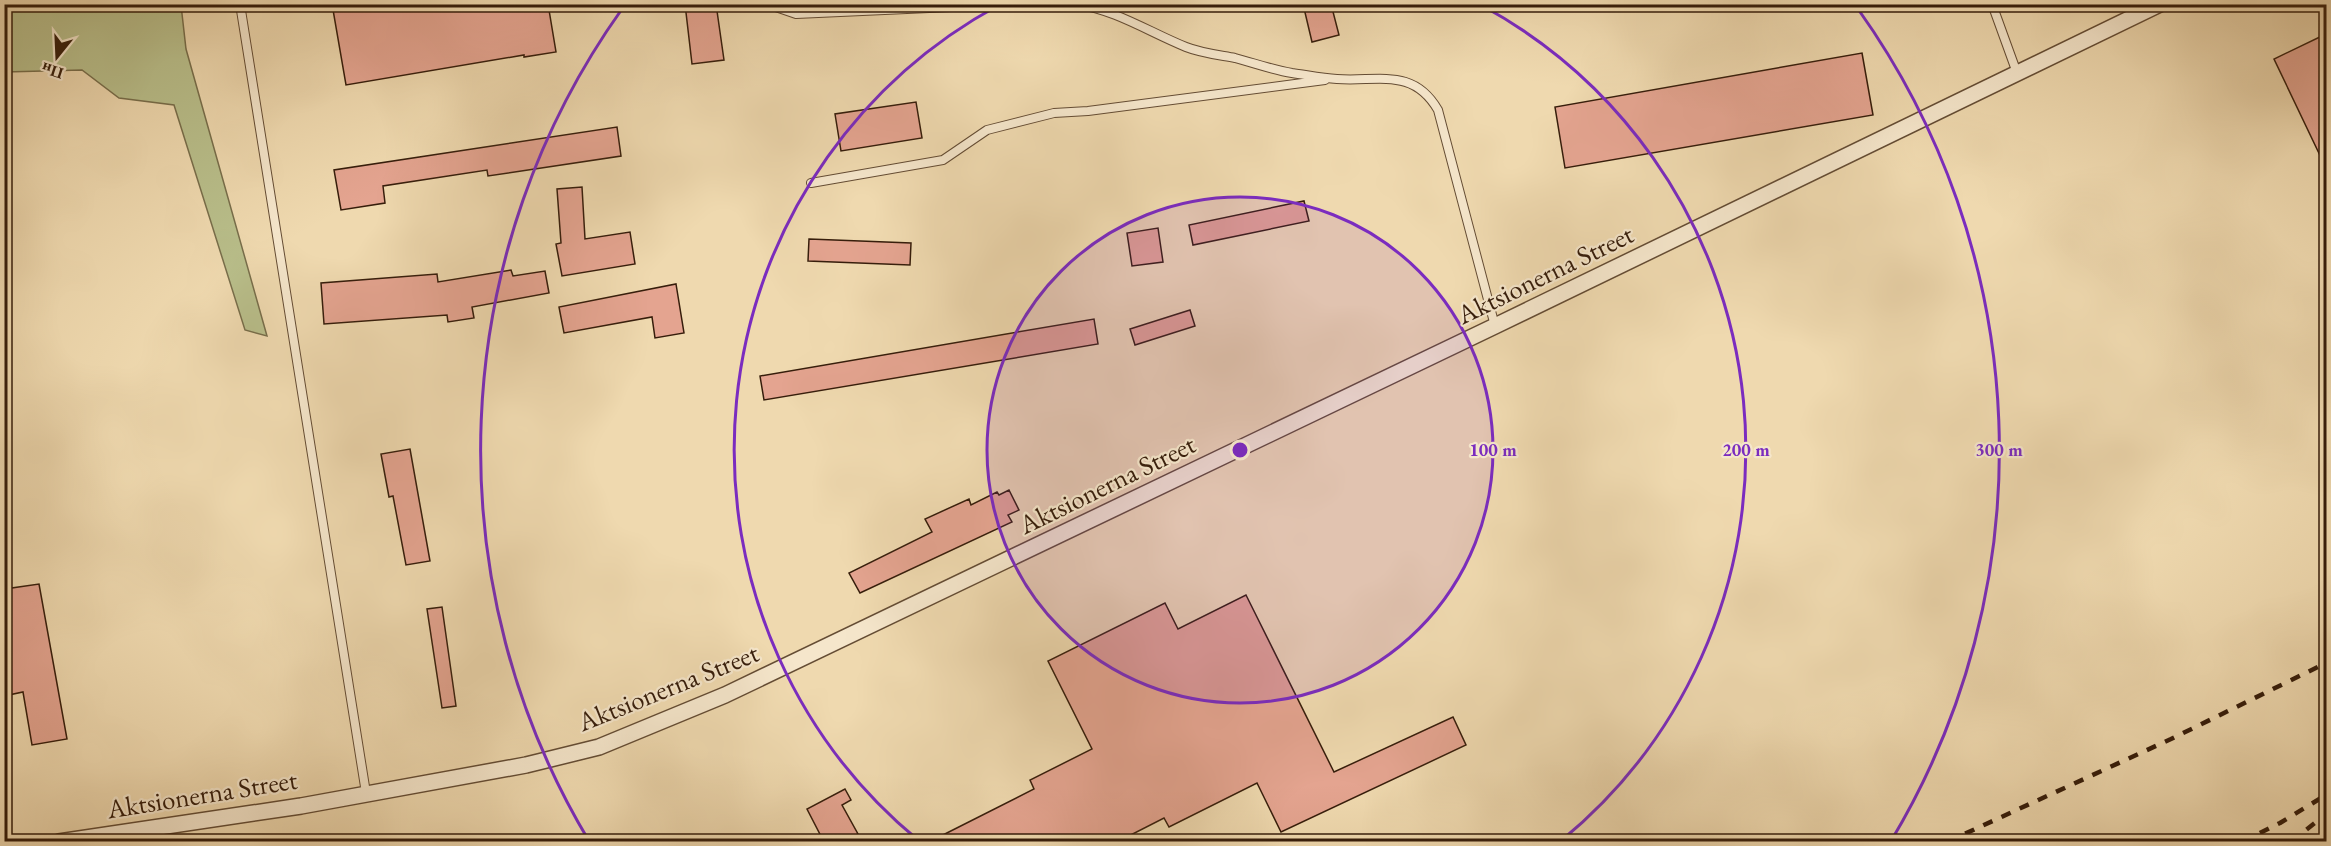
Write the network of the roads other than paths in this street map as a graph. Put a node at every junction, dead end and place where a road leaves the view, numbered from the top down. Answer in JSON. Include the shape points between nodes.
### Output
{"nodes":[{"id":1,"x":240,"y":4,"type":"edge"},
{"id":2,"x":766,"y":4,"type":"edge"},
{"id":3,"x":1020,"y":4,"type":"edge"},
{"id":4,"x":1076,"y":4,"type":"edge"},
{"id":5,"x":1992,"y":4,"type":"edge"},
{"id":6,"x":2160,"y":4,"type":"edge"},
{"id":7,"x":2017,"y":73,"type":"junction"},
{"id":8,"x":1337,"y":79,"type":"junction"},
{"id":9,"x":811,"y":183,"type":"dead end"},
{"id":10,"x":1495,"y":326,"type":"junction"},
{"id":11,"x":366,"y":793,"type":"junction"},
{"id":12,"x":59,"y":842,"type":"edge"}],
"edges":[{"from":1,"to":11,"type":"lane"},
{"from":2,"to":3,"type":"lane","via":[[796,14]]},
{"from":4,"to":8,"type":"lane","via":[[1124,17],[1189,48]]},
{"from":5,"to":7,"type":"lane"},
{"from":6,"to":7,"type":"street","name":"Aktsionerna Street"},
{"from":7,"to":10,"type":"street","name":"Aktsionerna Street"},
{"from":8,"to":9,"type":"lane","via":[[1054,113],[987,130],[943,160]]},
{"from":8,"to":10,"type":"lane","via":[[1390,77],[1421,88],[1432,99]]},
{"from":10,"to":11,"type":"street","name":"Aktsionerna Street","via":[[715,700],[599,747],[526,765]]},
{"from":11,"to":12,"type":"street","name":"Aktsionerna Street"}]}
